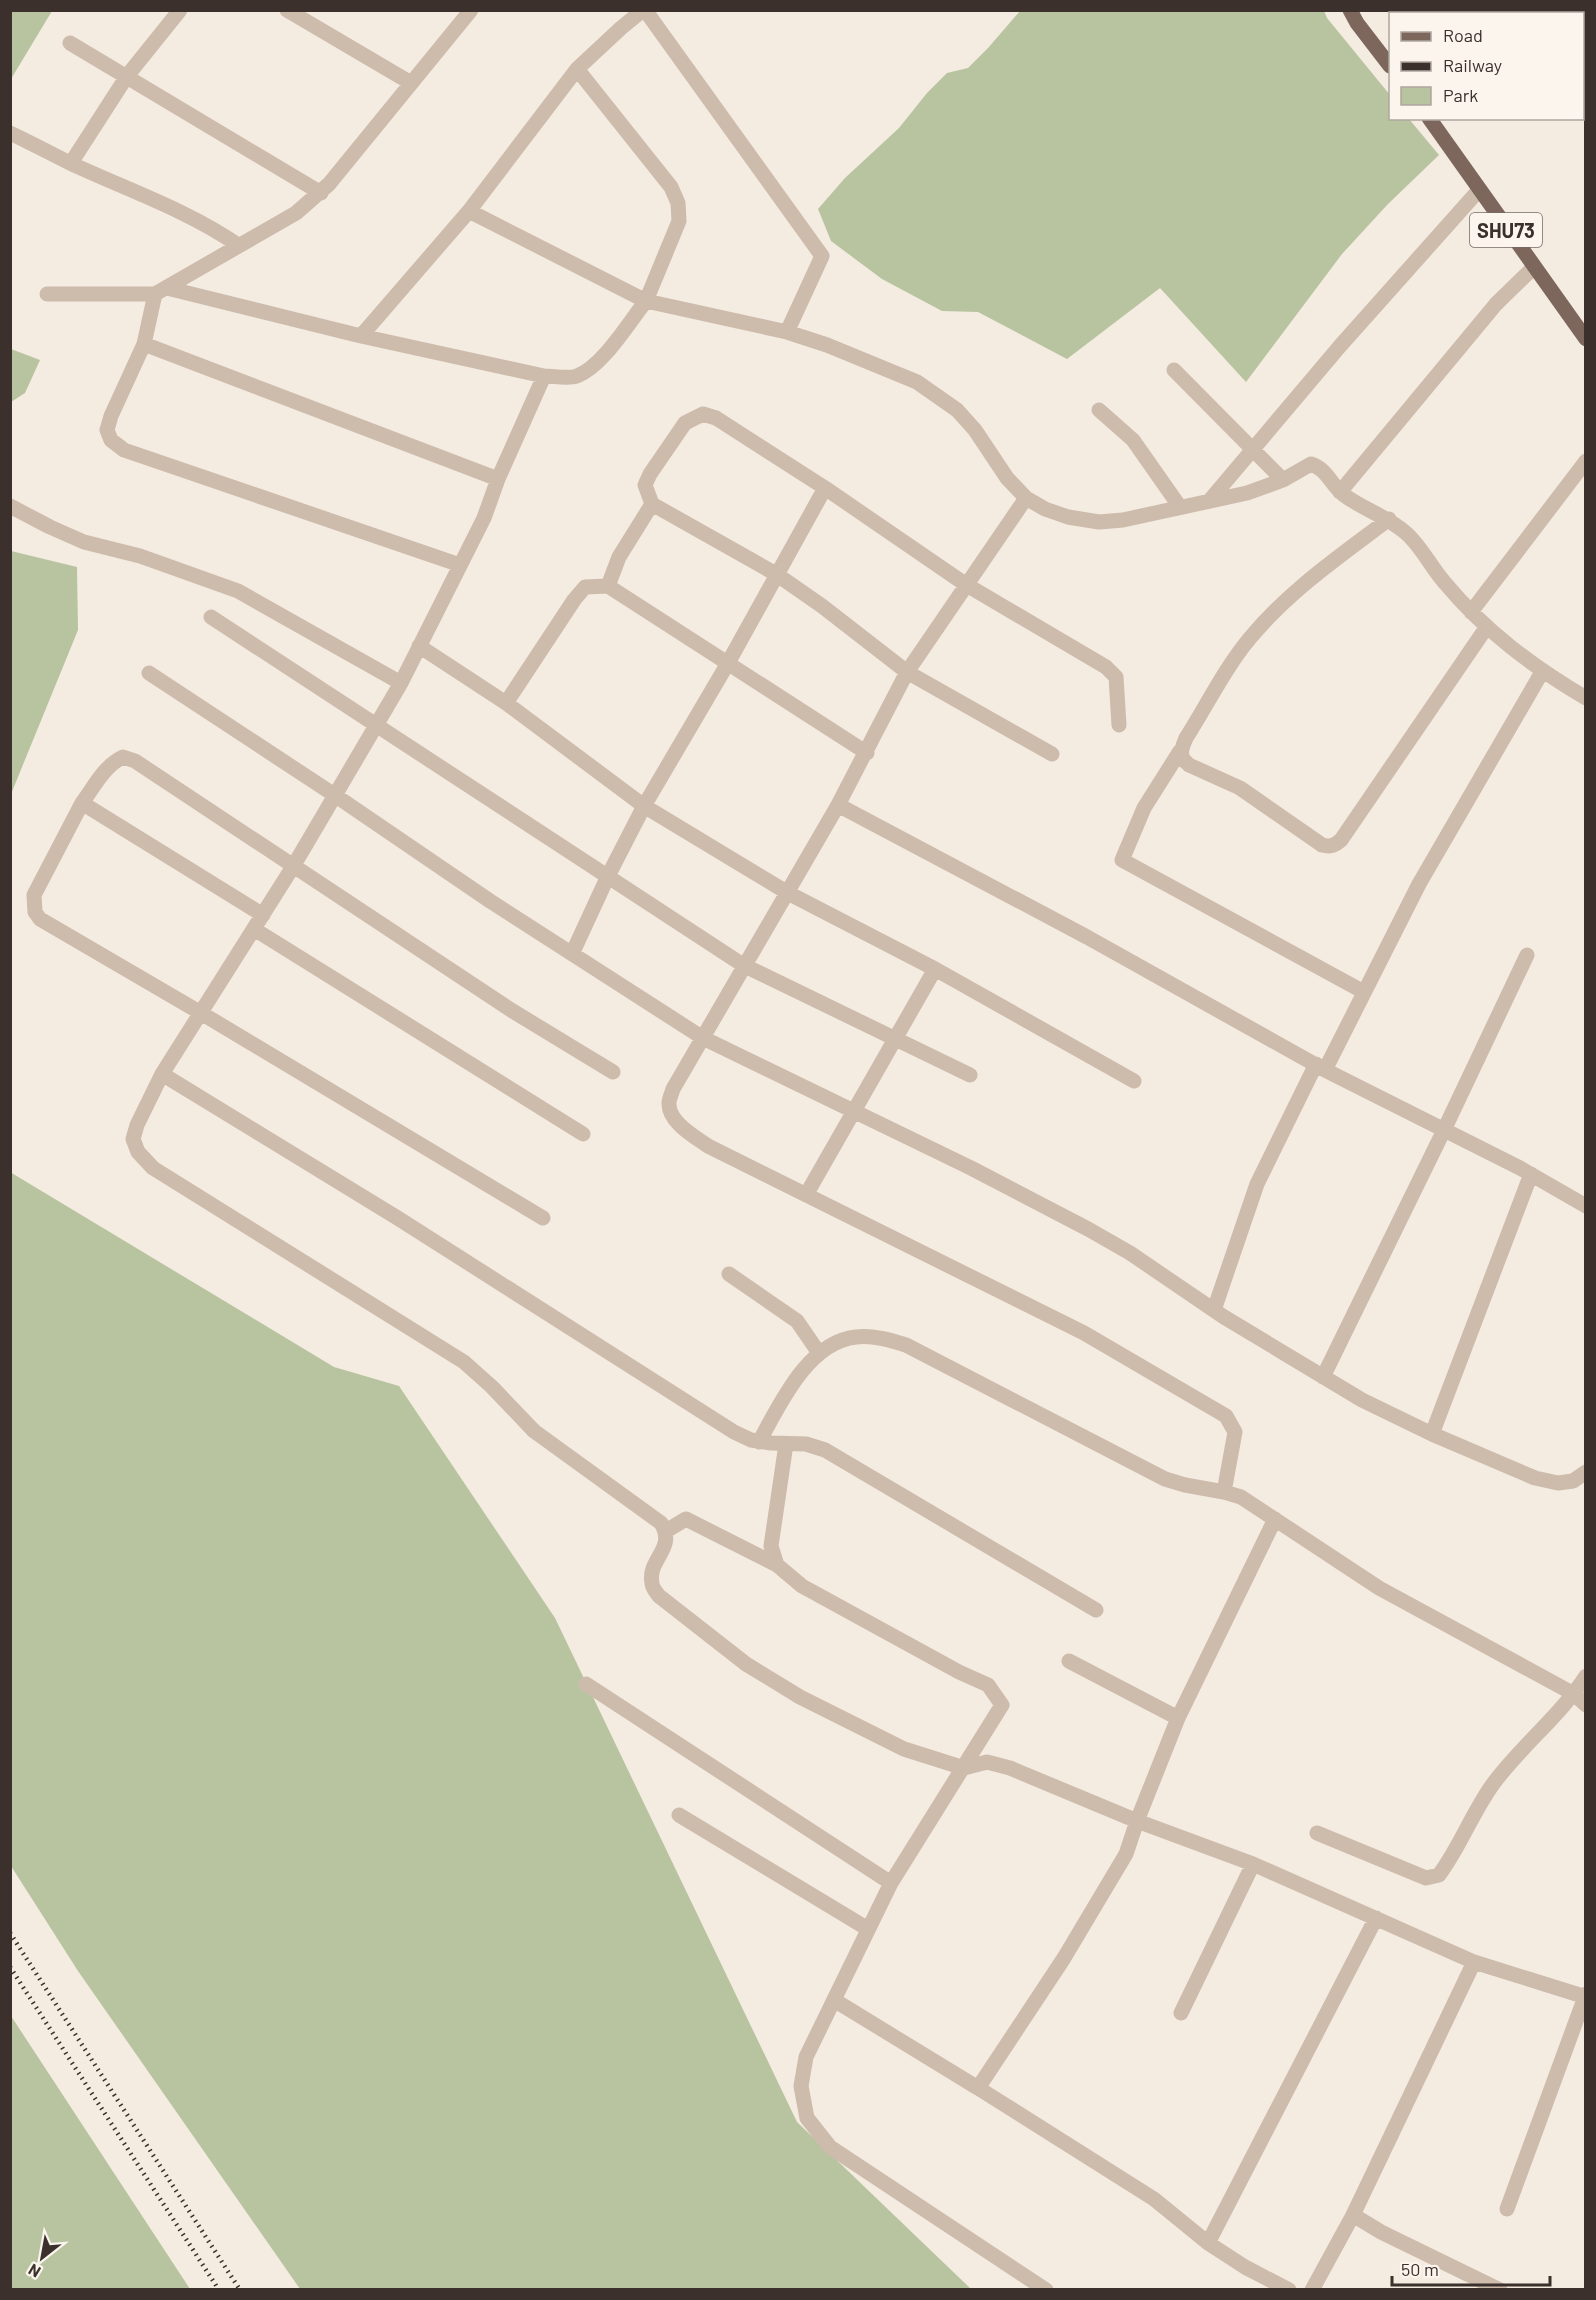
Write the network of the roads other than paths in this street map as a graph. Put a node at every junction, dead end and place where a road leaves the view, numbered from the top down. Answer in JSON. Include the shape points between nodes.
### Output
{"nodes":[{"id":1,"x":180,"y":10,"type":"edge"},
{"id":2,"x":286,"y":10,"type":"edge"},
{"id":3,"x":644,"y":10,"type":"edge"},
{"id":4,"x":1350,"y":10,"type":"edge"},
{"id":5,"x":463,"y":13,"type":"edge"},
{"id":6,"x":70,"y":43,"type":"dead end"},
{"id":7,"x":1389,"y":65,"type":"edge"},
{"id":8,"x":577,"y":69,"type":"junction"},
{"id":9,"x":127,"y":76,"type":"junction"},
{"id":10,"x":411,"y":83,"type":"junction"},
{"id":11,"x":1430,"y":120,"type":"edge"},
{"id":12,"x":10,"y":133,"type":"edge"},
{"id":13,"x":71,"y":163,"type":"junction"},
{"id":14,"x":1479,"y":190,"type":"junction"},
{"id":15,"x":321,"y":193,"type":"junction"},
{"id":16,"x":469,"y":211,"type":"junction"},
{"id":17,"x":238,"y":245,"type":"junction"},
{"id":18,"x":1533,"y":268,"type":"junction"},
{"id":19,"x":161,"y":291,"type":"junction"},
{"id":20,"x":47,"y":294,"type":"dead end"},
{"id":21,"x":646,"y":301,"type":"junction"},
{"id":22,"x":786,"y":332,"type":"junction"},
{"id":23,"x":361,"y":336,"type":"junction"},
{"id":24,"x":1586,"y":339,"type":"edge"},
{"id":25,"x":144,"y":344,"type":"junction"},
{"id":26,"x":1174,"y":370,"type":"dead end"},
{"id":27,"x":544,"y":376,"type":"junction"},
{"id":28,"x":1099,"y":410,"type":"dead end"},
{"id":29,"x":1253,"y":448,"type":"junction"},
{"id":30,"x":1586,"y":461,"type":"edge"},
{"id":31,"x":498,"y":479,"type":"junction"},
{"id":32,"x":1283,"y":480,"type":"junction"},
{"id":33,"x":825,"y":489,"type":"junction"},
{"id":34,"x":1340,"y":492,"type":"junction"},
{"id":35,"x":1026,"y":498,"type":"junction"},
{"id":36,"x":1210,"y":500,"type":"junction"},
{"id":37,"x":652,"y":504,"type":"junction"},
{"id":38,"x":10,"y":506,"type":"edge"},
{"id":39,"x":1180,"y":507,"type":"junction"},
{"id":40,"x":1389,"y":519,"type":"junction"},
{"id":41,"x":460,"y":565,"type":"junction"},
{"id":42,"x":776,"y":574,"type":"junction"},
{"id":43,"x":965,"y":584,"type":"junction"},
{"id":44,"x":608,"y":586,"type":"junction"},
{"id":45,"x":1471,"y":612,"type":"junction"},
{"id":46,"x":211,"y":617,"type":"dead end"},
{"id":47,"x":1486,"y":628,"type":"junction"},
{"id":48,"x":419,"y":646,"type":"junction"},
{"id":49,"x":728,"y":663,"type":"junction"},
{"id":50,"x":907,"y":672,"type":"junction"},
{"id":51,"x":1542,"y":672,"type":"junction"},
{"id":52,"x":149,"y":673,"type":"dead end"},
{"id":53,"x":401,"y":683,"type":"junction"},
{"id":54,"x":1586,"y":698,"type":"edge"},
{"id":55,"x":506,"y":703,"type":"junction"},
{"id":56,"x":377,"y":724,"type":"junction"},
{"id":57,"x":1119,"y":725,"type":"dead end"},
{"id":58,"x":1180,"y":752,"type":"junction"},
{"id":59,"x":867,"y":753,"type":"junction"},
{"id":60,"x":1052,"y":754,"type":"dead end"},
{"id":61,"x":336,"y":796,"type":"junction"},
{"id":62,"x":82,"y":803,"type":"junction"},
{"id":63,"x":838,"y":805,"type":"junction"},
{"id":64,"x":644,"y":806,"type":"junction"},
{"id":65,"x":294,"y":865,"type":"junction"},
{"id":66,"x":608,"y":876,"type":"junction"},
{"id":67,"x":788,"y":893,"type":"junction"},
{"id":68,"x":263,"y":915,"type":"junction"},
{"id":69,"x":254,"y":929,"type":"junction"},
{"id":70,"x":572,"y":954,"type":"junction"},
{"id":71,"x":1527,"y":955,"type":"dead end"},
{"id":72,"x":743,"y":965,"type":"junction"},
{"id":73,"x":935,"y":969,"type":"junction"},
{"id":74,"x":1364,"y":992,"type":"junction"},
{"id":75,"x":201,"y":1013,"type":"junction"},
{"id":76,"x":703,"y":1038,"type":"junction"},
{"id":77,"x":895,"y":1039,"type":"junction"},
{"id":78,"x":1321,"y":1067,"type":"junction"},
{"id":79,"x":613,"y":1072,"type":"dead end"},
{"id":80,"x":162,"y":1074,"type":"junction"},
{"id":81,"x":970,"y":1075,"type":"dead end"},
{"id":82,"x":1134,"y":1081,"type":"dead end"},
{"id":83,"x":854,"y":1111,"type":"junction"},
{"id":84,"x":1444,"y":1130,"type":"junction"},
{"id":85,"x":583,"y":1134,"type":"dead end"},
{"id":86,"x":1531,"y":1174,"type":"junction"},
{"id":87,"x":806,"y":1195,"type":"junction"},
{"id":88,"x":1586,"y":1206,"type":"edge"},
{"id":89,"x":543,"y":1218,"type":"dead end"},
{"id":90,"x":729,"y":1274,"type":"dead end"},
{"id":91,"x":1214,"y":1310,"type":"junction"},
{"id":92,"x":819,"y":1353,"type":"junction"},
{"id":93,"x":1323,"y":1377,"type":"junction"},
{"id":94,"x":1432,"y":1434,"type":"junction"},
{"id":95,"x":759,"y":1442,"type":"junction"},
{"id":96,"x":786,"y":1444,"type":"junction"},
{"id":97,"x":1585,"y":1472,"type":"edge"},
{"id":98,"x":1224,"y":1492,"type":"junction"},
{"id":99,"x":1275,"y":1519,"type":"junction"},
{"id":100,"x":666,"y":1531,"type":"junction"},
{"id":101,"x":777,"y":1565,"type":"junction"},
{"id":102,"x":1096,"y":1610,"type":"dead end"},
{"id":103,"x":1069,"y":1661,"type":"dead end"},
{"id":104,"x":1586,"y":1676,"type":"edge"},
{"id":105,"x":586,"y":1684,"type":"dead end"},
{"id":106,"x":1574,"y":1694,"type":"junction"},
{"id":107,"x":1586,"y":1705,"type":"edge"},
{"id":108,"x":1178,"y":1718,"type":"junction"},
{"id":109,"x":964,"y":1768,"type":"junction"},
{"id":110,"x":679,"y":1815,"type":"dead end"},
{"id":111,"x":1137,"y":1821,"type":"junction"},
{"id":112,"x":1317,"y":1833,"type":"dead end"},
{"id":113,"x":1253,"y":1864,"type":"junction"},
{"id":114,"x":891,"y":1883,"type":"junction"},
{"id":115,"x":1376,"y":1918,"type":"junction"},
{"id":116,"x":868,"y":1929,"type":"junction"},
{"id":117,"x":1474,"y":1962,"type":"junction"},
{"id":118,"x":1585,"y":1996,"type":"edge"},
{"id":119,"x":834,"y":2000,"type":"junction"},
{"id":120,"x":1181,"y":2013,"type":"dead end"},
{"id":121,"x":978,"y":2088,"type":"junction"},
{"id":122,"x":1507,"y":2209,"type":"dead end"},
{"id":123,"x":1353,"y":2215,"type":"junction"},
{"id":124,"x":1208,"y":2243,"type":"junction"},
{"id":125,"x":1046,"y":2289,"type":"edge"},
{"id":126,"x":1289,"y":2289,"type":"edge"},
{"id":127,"x":1312,"y":2289,"type":"edge"},
{"id":128,"x":1500,"y":2289,"type":"edge"}],
"edges":[{"from":1,"to":9,"type":"street"},
{"from":2,"to":10,"type":"street"},
{"from":3,"to":8,"type":"street"},
{"from":3,"to":22,"type":"street","via":[[822,256]]},
{"from":4,"to":7,"type":"main road"},
{"from":5,"to":10,"type":"street"},
{"from":6,"to":9,"type":"street"},
{"from":8,"to":16,"type":"street"},
{"from":8,"to":21,"type":"street","via":[[671,187],[678,203],[679,220]]},
{"from":9,"to":13,"type":"street"},
{"from":9,"to":15,"type":"street"},
{"from":10,"to":15,"type":"street"},
{"from":11,"to":14,"type":"main road","number":"SHU73"},
{"from":12,"to":13,"type":"street"},
{"from":13,"to":17,"type":"street","via":[[166,205]]},
{"from":14,"to":18,"type":"main road","number":"SHU73"},
{"from":14,"to":29,"type":"street"},
{"from":15,"to":17,"type":"street","via":[[296,213]]},
{"from":16,"to":21,"type":"street"},
{"from":16,"to":23,"type":"street"},
{"from":17,"to":19,"type":"street"},
{"from":18,"to":24,"type":"main road","number":"SHU73"},
{"from":18,"to":34,"type":"street","via":[[1496,304]]},
{"from":19,"to":20,"type":"street"},
{"from":19,"to":23,"type":"street"},
{"from":19,"to":25,"type":"street"},
{"from":21,"to":22,"type":"street"},
{"from":21,"to":27,"type":"street","via":[[590,368],[575,376]]},
{"from":22,"to":35,"type":"street","via":[[916,382],[957,411]]},
{"from":23,"to":27,"type":"street"},
{"from":25,"to":31,"type":"street"},
{"from":25,"to":41,"type":"street","via":[[107,430],[111,440],[124,450]]},
{"from":26,"to":29,"type":"street"},
{"from":27,"to":31,"type":"street"},
{"from":28,"to":39,"type":"street","via":[[1133,440]]},
{"from":29,"to":32,"type":"street"},
{"from":29,"to":36,"type":"street"},
{"from":30,"to":45,"type":"street"},
{"from":31,"to":41,"type":"street"},
{"from":32,"to":34,"type":"street","via":[[1311,464],[1322,470]]},
{"from":32,"to":36,"type":"street","via":[[1247,493]]},
{"from":33,"to":37,"type":"street","via":[[716,418],[703,414],[685,423],[650,474],[645,485]]},
{"from":33,"to":42,"type":"street"},
{"from":33,"to":43,"type":"street"},
{"from":34,"to":40,"type":"street"},
{"from":35,"to":39,"type":"street","via":[[1068,517],[1098,522]]},
{"from":35,"to":43,"type":"street"},
{"from":36,"to":39,"type":"street"},
{"from":37,"to":42,"type":"street"},
{"from":37,"to":44,"type":"street","via":[[619,557]]},
{"from":38,"to":53,"type":"street","via":[[84,542],[140,556],[238,591]]},
{"from":40,"to":45,"type":"street","via":[[1408,535]]},
{"from":40,"to":58,"type":"street","via":[[1311,577],[1272,613],[1235,659]]},
{"from":41,"to":48,"type":"street"},
{"from":42,"to":49,"type":"street"},
{"from":42,"to":50,"type":"street"},
{"from":43,"to":50,"type":"street"},
{"from":43,"to":57,"type":"street","via":[[1106,666],[1116,677]]},
{"from":44,"to":49,"type":"street"},
{"from":44,"to":55,"type":"street","via":[[585,587]]},
{"from":45,"to":47,"type":"street"},
{"from":46,"to":56,"type":"street"},
{"from":47,"to":51,"type":"street"},
{"from":47,"to":58,"type":"street","via":[[1336,845],[1322,845],[1240,788],[1189,765]]},
{"from":48,"to":53,"type":"street"},
{"from":48,"to":55,"type":"street"},
{"from":49,"to":59,"type":"street"},
{"from":49,"to":64,"type":"street"},
{"from":50,"to":59,"type":"street"},
{"from":50,"to":60,"type":"street"},
{"from":51,"to":54,"type":"street"},
{"from":51,"to":74,"type":"street","via":[[1419,884]]},
{"from":52,"to":61,"type":"street"},
{"from":53,"to":56,"type":"street"},
{"from":55,"to":64,"type":"street"},
{"from":56,"to":61,"type":"street"},
{"from":56,"to":66,"type":"street"},
{"from":58,"to":74,"type":"street","via":[[1144,808],[1122,860]]},
{"from":59,"to":63,"type":"street"},
{"from":61,"to":65,"type":"street"},
{"from":61,"to":70,"type":"street"},
{"from":62,"to":65,"type":"street","via":[[107,769],[123,757],[135,761]]},
{"from":62,"to":68,"type":"street"},
{"from":62,"to":75,"type":"street","via":[[34,896],[35,912],[40,919]]},
{"from":63,"to":67,"type":"street"},
{"from":63,"to":78,"type":"street"},
{"from":64,"to":66,"type":"street"},
{"from":64,"to":67,"type":"street"},
{"from":65,"to":68,"type":"street"},
{"from":65,"to":79,"type":"street","via":[[511,1011]]},
{"from":66,"to":70,"type":"street"},
{"from":66,"to":72,"type":"street"},
{"from":67,"to":72,"type":"street"},
{"from":67,"to":73,"type":"street"},
{"from":68,"to":69,"type":"street"},
{"from":69,"to":75,"type":"street"},
{"from":69,"to":85,"type":"street"},
{"from":70,"to":76,"type":"street"},
{"from":71,"to":84,"type":"street"},
{"from":72,"to":76,"type":"street"},
{"from":72,"to":77,"type":"street"},
{"from":73,"to":77,"type":"street"},
{"from":73,"to":82,"type":"street"},
{"from":74,"to":78,"type":"street"},
{"from":75,"to":80,"type":"street"},
{"from":75,"to":89,"type":"street"},
{"from":76,"to":83,"type":"street"},
{"from":76,"to":87,"type":"street","via":[[673,1089],[669,1104],[673,1116],[708,1146]]},
{"from":77,"to":81,"type":"street"},
{"from":77,"to":83,"type":"street"},
{"from":78,"to":84,"type":"street"},
{"from":78,"to":91,"type":"street","via":[[1257,1184]]},
{"from":80,"to":95,"type":"street","via":[[734,1432]]},
{"from":80,"to":100,"type":"street","via":[[137,1125],[134,1140],[138,1152],[153,1168],[464,1362],[534,1431],[661,1522]]},
{"from":83,"to":87,"type":"street"},
{"from":83,"to":91,"type":"street","via":[[1088,1229]]},
{"from":84,"to":86,"type":"street"},
{"from":84,"to":93,"type":"street"},
{"from":86,"to":88,"type":"street"},
{"from":86,"to":94,"type":"street"},
{"from":87,"to":98,"type":"street","via":[[1084,1333],[1226,1416],[1235,1432]]},
{"from":90,"to":92,"type":"street","via":[[797,1321]]},
{"from":91,"to":93,"type":"street"},
{"from":92,"to":95,"type":"street","via":[[789,1388]]},
{"from":92,"to":98,"type":"street","via":[[829,1344],[855,1337],[877,1337],[906,1345],[1165,1479]]},
{"from":93,"to":94,"type":"street"},
{"from":94,"to":97,"type":"street","via":[[1535,1478],[1558,1483],[1573,1481]]},
{"from":95,"to":96,"type":"street"},
{"from":96,"to":101,"type":"street","via":[[771,1546]]},
{"from":96,"to":102,"type":"street","via":[[806,1444],[825,1450]]},
{"from":98,"to":99,"type":"street","via":[[1241,1497]]},
{"from":99,"to":106,"type":"street","via":[[1379,1588]]},
{"from":99,"to":108,"type":"street"},
{"from":100,"to":101,"type":"street","via":[[686,1519]]},
{"from":100,"to":109,"type":"street","via":[[667,1539],[652,1574],[652,1584],[659,1596],[746,1664],[800,1697],[904,1749]]},
{"from":101,"to":109,"type":"street","via":[[802,1586],[988,1685],[1002,1705]]},
{"from":103,"to":108,"type":"street"},
{"from":104,"to":106,"type":"street"},
{"from":105,"to":114,"type":"street"},
{"from":106,"to":107,"type":"street"},
{"from":106,"to":112,"type":"street","via":[[1494,1782],[1439,1875],[1426,1878]]},
{"from":108,"to":111,"type":"street"},
{"from":109,"to":111,"type":"street","via":[[987,1762],[1010,1768]]},
{"from":109,"to":114,"type":"street"},
{"from":110,"to":116,"type":"street"},
{"from":111,"to":113,"type":"street"},
{"from":111,"to":121,"type":"street","via":[[1126,1854],[1064,1959]]},
{"from":113,"to":115,"type":"street"},
{"from":113,"to":120,"type":"street"},
{"from":114,"to":116,"type":"street"},
{"from":115,"to":117,"type":"street"},
{"from":115,"to":124,"type":"street"},
{"from":116,"to":119,"type":"street"},
{"from":117,"to":118,"type":"street"},
{"from":117,"to":123,"type":"street"},
{"from":118,"to":122,"type":"street"},
{"from":119,"to":121,"type":"street"},
{"from":119,"to":125,"type":"street","via":[[806,2057],[801,2086],[807,2118],[830,2147]]},
{"from":121,"to":124,"type":"street","via":[[1154,2199]]},
{"from":123,"to":127,"type":"street"},
{"from":123,"to":128,"type":"street"},
{"from":124,"to":126,"type":"street"}]}
